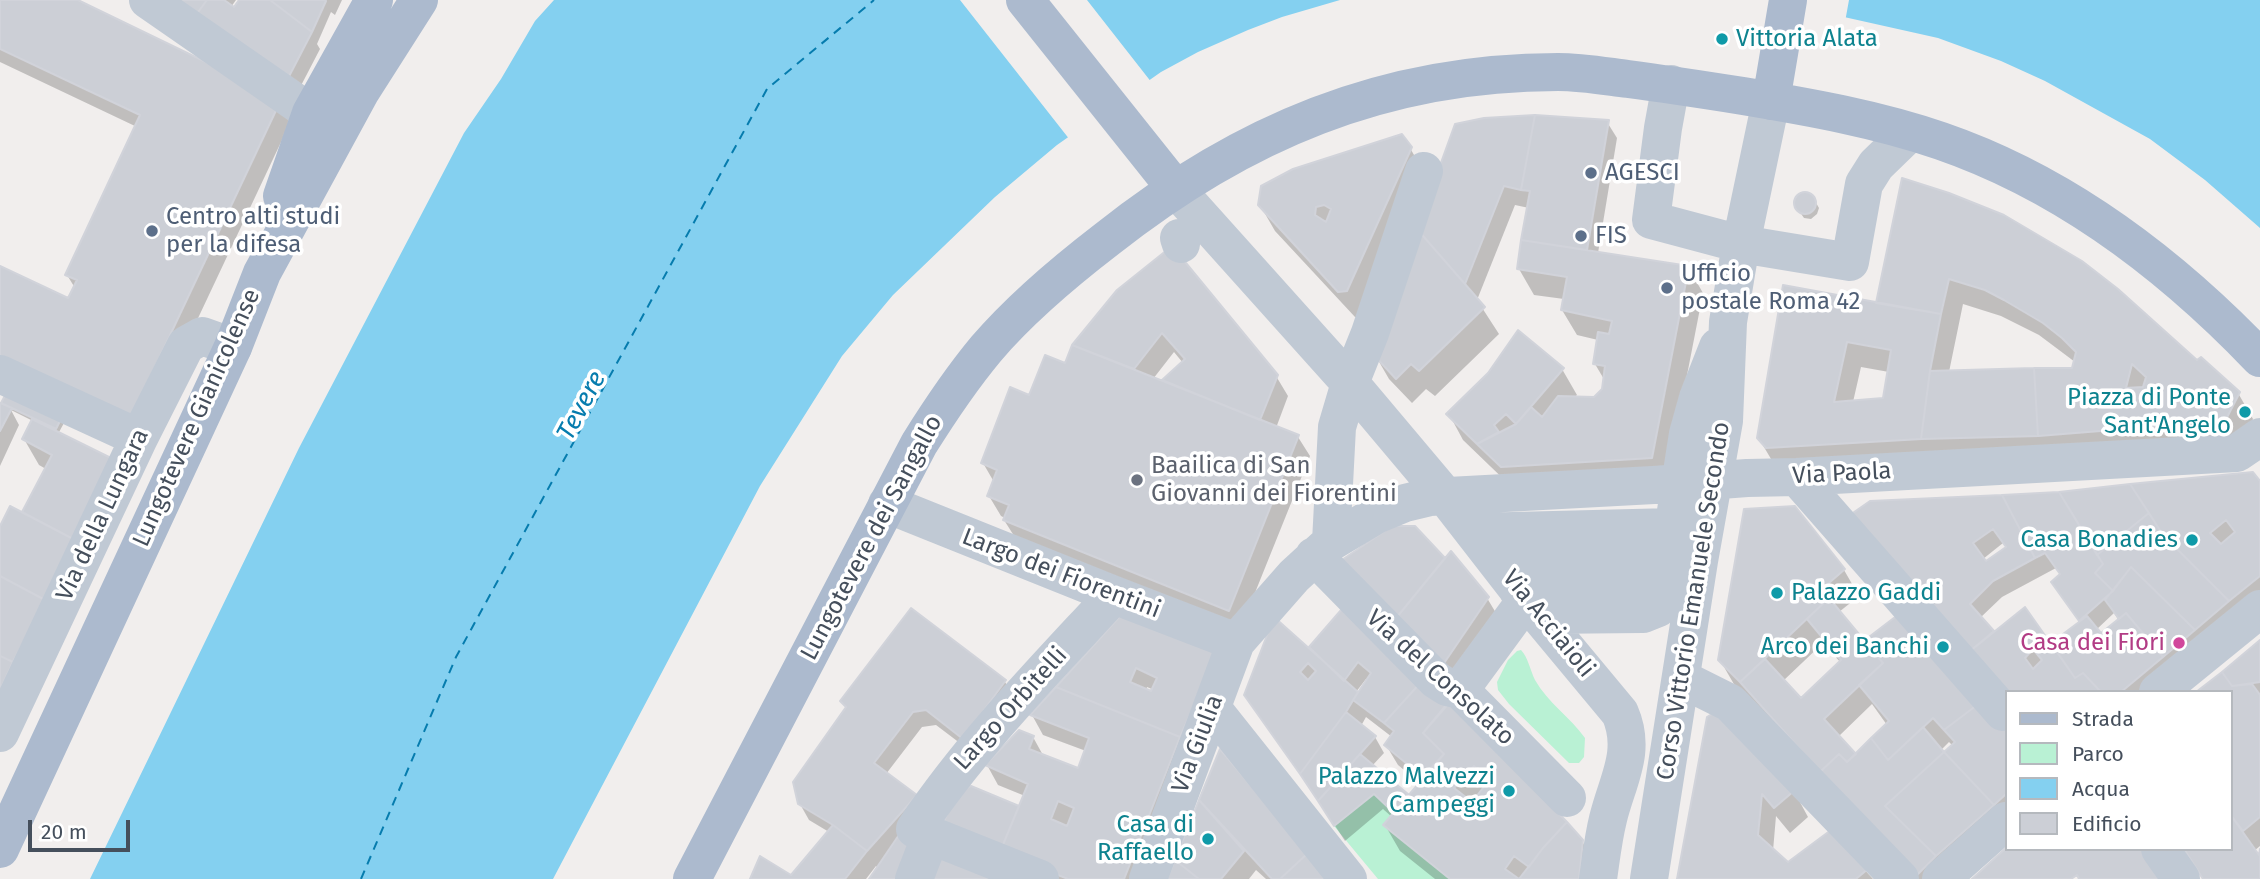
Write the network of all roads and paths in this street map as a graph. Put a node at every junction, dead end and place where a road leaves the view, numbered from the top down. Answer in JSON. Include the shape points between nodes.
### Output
{"nodes":[{"id":1,"x":148,"y":0,"type":"edge"},
{"id":2,"x":374,"y":0,"type":"edge"},
{"id":3,"x":419,"y":0,"type":"edge"},
{"id":4,"x":1025,"y":0,"type":"edge"},
{"id":5,"x":1788,"y":0,"type":"edge"},
{"id":6,"x":1671,"y":85,"type":"junction"},
{"id":7,"x":1771,"y":101,"type":"junction"},
{"id":8,"x":311,"y":113,"type":"junction"},
{"id":9,"x":1910,"y":132,"type":"junction"},
{"id":10,"x":1424,"y":171,"type":"dead end"},
{"id":11,"x":1175,"y":188,"type":"junction"},
{"id":12,"x":1741,"y":244,"type":"junction"},
{"id":13,"x":262,"y":273,"type":"junction"},
{"id":14,"x":233,"y":347,"type":"junction"},
{"id":15,"x":2260,"y":358,"type":"edge"},
{"id":16,"x":0,"y":374,"type":"edge"},
{"id":17,"x":1350,"y":383,"type":"junction"},
{"id":18,"x":139,"y":438,"type":"junction"},
{"id":19,"x":2248,"y":445,"type":"edge"},
{"id":20,"x":1797,"y":477,"type":"junction"},
{"id":21,"x":1695,"y":483,"type":"junction"},
{"id":22,"x":1446,"y":497,"type":"junction"},
{"id":23,"x":887,"y":504,"type":"junction"},
{"id":24,"x":1474,"y":531,"type":"junction"},
{"id":25,"x":1322,"y":549,"type":"junction"},
{"id":26,"x":1669,"y":558,"type":"junction"},
{"id":27,"x":1520,"y":591,"type":"junction"},
{"id":28,"x":1114,"y":596,"type":"junction"},
{"id":29,"x":2260,"y":608,"type":"edge"},
{"id":30,"x":1248,"y":629,"type":"junction"},
{"id":31,"x":1682,"y":679,"type":"junction"},
{"id":32,"x":1460,"y":690,"type":"junction"},
{"id":33,"x":2160,"y":690,"type":"edge"},
{"id":34,"x":1212,"y":708,"type":"junction"},
{"id":35,"x":2003,"y":712,"type":"dead end"},
{"id":36,"x":0,"y":733,"type":"edge"},
{"id":37,"x":1626,"y":761,"type":"joint"},
{"id":38,"x":1567,"y":798,"type":"dead end"},
{"id":39,"x":2004,"y":823,"type":"edge"},
{"id":40,"x":923,"y":832,"type":"junction"},
{"id":41,"x":0,"y":849,"type":"edge"},
{"id":42,"x":2161,"y":851,"type":"edge"},
{"id":43,"x":692,"y":879,"type":"edge"},
{"id":44,"x":914,"y":879,"type":"edge"},
{"id":45,"x":1040,"y":879,"type":"edge"},
{"id":46,"x":1148,"y":879,"type":"edge"},
{"id":47,"x":1348,"y":879,"type":"edge"},
{"id":48,"x":1598,"y":879,"type":"edge"},
{"id":49,"x":1649,"y":879,"type":"edge"},
{"id":50,"x":1900,"y":879,"type":"edge"},
{"id":51,"x":1941,"y":879,"type":"edge"},
{"id":52,"x":2180,"y":879,"type":"edge"}],
"edges":[{"from":1,"to":8,"type":"street"},
{"from":2,"to":8,"type":"main road"},
{"from":3,"to":13,"type":"main road","name":"Lungotevere Gianicolense","via":[[360,91]]},
{"from":4,"to":11,"type":"main road"},
{"from":5,"to":7,"type":"main road"},
{"from":6,"to":7,"type":"main road","name":"Lungotevere dei Sangallo"},
{"from":6,"to":11,"type":"main road","name":"Lungotevere dei Sangallo","via":[[1560,72],[1489,75],[1406,88],[1281,130]]},
{"from":6,"to":12,"type":"street","via":[[1651,220]]},
{"from":7,"to":9,"type":"main road","name":"Lungotevere dei Sangallo"},
{"from":7,"to":12,"type":"street","name":"Corso Vittorio Emanuele Secondo"},
{"from":8,"to":13,"type":"main road"},
{"from":9,"to":12,"type":"street","via":[[1864,184],[1850,262]]},
{"from":9,"to":15,"type":"main road","name":"Lungotevere dei Sangallo","via":[[2010,169],[2073,204],[2164,270]]},
{"from":10,"to":17,"type":"street"},
{"from":11,"to":17,"type":"street"},
{"from":11,"to":23,"type":"main road","name":"Lungotevere dei Sangallo","via":[[1094,249],[996,338],[932,424]]},
{"from":12,"to":21,"type":"street","name":"Corso Vittorio Emanuele Secondo","via":[[1728,322],[1688,434]]},
{"from":13,"to":14,"type":"main road","name":"Lungotevere Gianicolense"},
{"from":14,"to":18,"type":"street","name":"Via della Lungara","via":[[202,336],[186,345]]},
{"from":14,"to":41,"type":"main road","name":"Lungotevere Gianicolense"},
{"from":16,"to":18,"type":"street"},
{"from":17,"to":22,"type":"street","name":"Via Acciaioli"},
{"from":17,"to":25,"type":"street","via":[[1337,427]]},
{"from":18,"to":36,"type":"street","name":"Via della Lungara"},
{"from":19,"to":20,"type":"street","name":"Via Paola"},
{"from":20,"to":21,"type":"street","name":"Via Paola"},
{"from":20,"to":35,"type":"street"},
{"from":21,"to":22,"type":"street","name":"Via Paola"},
{"from":21,"to":26,"type":"street"},
{"from":21,"to":31,"type":"street","name":"Corso Vittorio Emanuele Secondo"},
{"from":22,"to":24,"type":"street","name":"Via Acciaioli"},
{"from":22,"to":25,"type":"street","name":"Via Paola","via":[[1395,506]]},
{"from":23,"to":28,"type":"street","name":"Largo dei Fiorentini"},
{"from":23,"to":43,"type":"main road","name":"Lungotevere dei Sangallo"},
{"from":24,"to":26,"type":"street"},
{"from":24,"to":27,"type":"street","name":"Via Acciaioli"},
{"from":25,"to":30,"type":"street","name":"Via Paola"},
{"from":25,"to":32,"type":"street","name":"Via del Consolato","via":[[1436,680]]},
{"from":26,"to":27,"type":"street"},
{"from":26,"to":27,"type":"street","via":[[1658,608],[1648,613]]},
{"from":27,"to":32,"type":"street"},
{"from":27,"to":37,"type":"street","name":"Via Acciaioli","via":[[1620,713],[1627,733]]},
{"from":28,"to":30,"type":"street","name":"Largo dei Fiorentini"},
{"from":28,"to":40,"type":"street","name":"Largo Orbitelli","via":[[978,743],[949,780]]},
{"from":29,"to":33,"type":"street"},
{"from":30,"to":34,"type":"street","name":"Via Giulia"},
{"from":31,"to":49,"type":"street","name":"Corso Vittorio Emanuele Secondo"},
{"from":31,"to":50,"type":"street","via":[[1730,703]]},
{"from":32,"to":38,"type":"street","name":"Via del Consolato"},
{"from":34,"to":46,"type":"street","name":"Via Giulia"},
{"from":34,"to":47,"type":"street"},
{"from":37,"to":48,"type":"street","name":"Corso Vittorio Emanuele Secondo","via":[[1608,821]]},
{"from":39,"to":51,"type":"street"},
{"from":40,"to":44,"type":"street","name":"Largo Orbitelli"},
{"from":40,"to":45,"type":"street"},
{"from":42,"to":52,"type":"street"}]}
